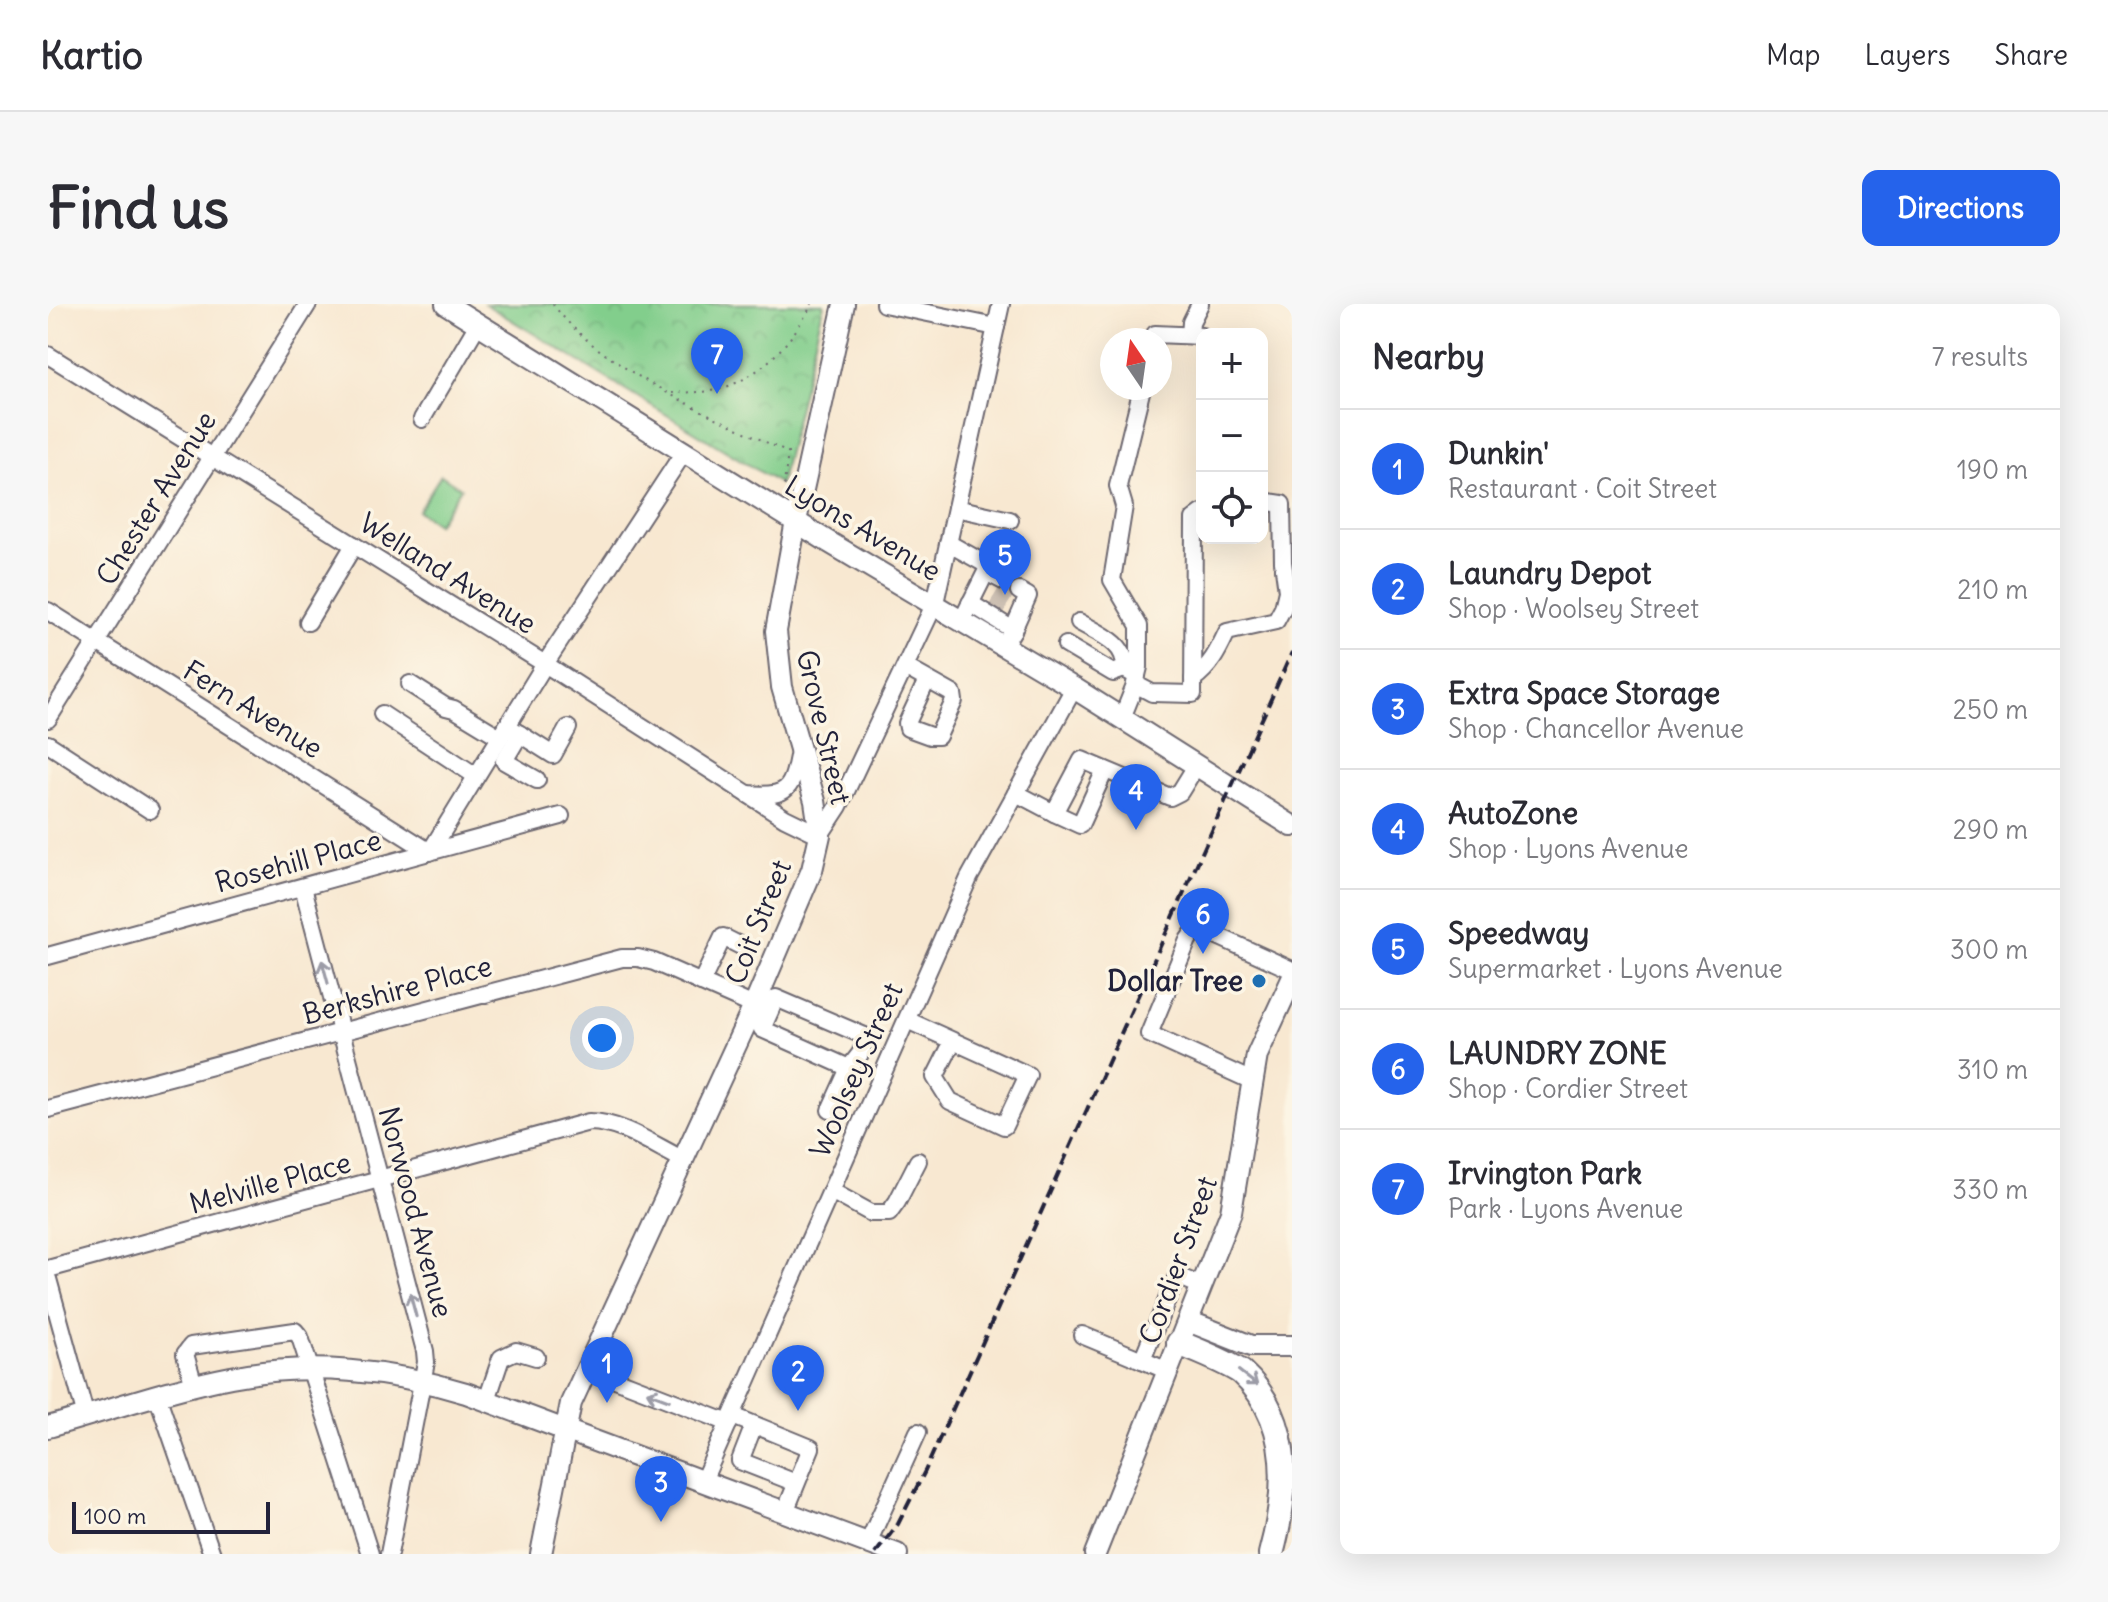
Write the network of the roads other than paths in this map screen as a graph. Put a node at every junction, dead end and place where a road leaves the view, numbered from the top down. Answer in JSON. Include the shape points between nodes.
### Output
{"nodes":[{"id":1,"x":308,"y":304,"type":"edge"},
{"id":2,"x":446,"y":304,"type":"edge"},
{"id":3,"x":844,"y":304,"type":"edge"},
{"id":4,"x":884,"y":304,"type":"edge"},
{"id":5,"x":1001,"y":304,"type":"edge"},
{"id":6,"x":1200,"y":304,"type":"edge"},
{"id":7,"x":478,"y":324,"type":"junction"},
{"id":8,"x":996,"y":327,"type":"junction"},
{"id":9,"x":1172,"y":335,"type":"edge"},
{"id":10,"x":1196,"y":336,"type":"edge"},
{"id":11,"x":48,"y":355,"type":"edge"},
{"id":12,"x":1139,"y":400,"type":"edge"},
{"id":13,"x":422,"y":419,"type":"dead end"},
{"id":14,"x":684,"y":452,"type":"junction"},
{"id":15,"x":212,"y":457,"type":"junction"},
{"id":16,"x":1268,"y":502,"type":"edge"},
{"id":17,"x":956,"y":508,"type":"junction"},
{"id":18,"x":1196,"y":518,"type":"edge"},
{"id":19,"x":1010,"y":520,"type":"dead end"},
{"id":20,"x":796,"y":521,"type":"junction"},
{"id":21,"x":948,"y":543,"type":"junction"},
{"id":22,"x":354,"y":545,"type":"junction"},
{"id":23,"x":982,"y":594,"type":"junction"},
{"id":24,"x":935,"y":603,"type":"junction"},
{"id":25,"x":48,"y":611,"type":"edge"},
{"id":26,"x":308,"y":622,"type":"dead end"},
{"id":27,"x":1079,"y":622,"type":"dead end"},
{"id":28,"x":97,"y":641,"type":"junction"},
{"id":29,"x":1066,"y":645,"type":"dead end"},
{"id":30,"x":545,"y":664,"type":"junction"},
{"id":31,"x":905,"y":667,"type":"junction"},
{"id":32,"x":1132,"y":676,"type":"junction"},
{"id":33,"x":1193,"y":679,"type":"junction"},
{"id":34,"x":927,"y":680,"type":"dead end"},
{"id":35,"x":410,"y":684,"type":"dead end"},
{"id":36,"x":1074,"y":688,"type":"junction"},
{"id":37,"x":382,"y":714,"type":"dead end"},
{"id":38,"x":1122,"y":718,"type":"junction"},
{"id":39,"x":48,"y":719,"type":"edge"},
{"id":40,"x":568,"y":728,"type":"dead end"},
{"id":41,"x":509,"y":732,"type":"junction"},
{"id":42,"x":48,"y":744,"type":"edge"},
{"id":43,"x":800,"y":746,"type":"junction"},
{"id":44,"x":1196,"y":766,"type":"junction"},
{"id":45,"x":1105,"y":770,"type":"junction"},
{"id":46,"x":476,"y":776,"type":"junction"},
{"id":47,"x":537,"y":780,"type":"dead end"},
{"id":48,"x":1016,"y":793,"type":"junction"},
{"id":49,"x":745,"y":794,"type":"junction"},
{"id":50,"x":150,"y":810,"type":"dead end"},
{"id":51,"x":1054,"y":813,"type":"junction"},
{"id":52,"x":561,"y":816,"type":"dead end"},
{"id":53,"x":1292,"y":826,"type":"edge"},
{"id":54,"x":820,"y":835,"type":"junction"},
{"id":55,"x":430,"y":852,"type":"junction"},
{"id":56,"x":303,"y":887,"type":"junction"},
{"id":57,"x":745,"y":948,"type":"dead end"},
{"id":58,"x":48,"y":956,"type":"edge"},
{"id":59,"x":1292,"y":970,"type":"edge"},
{"id":60,"x":1292,"y":979,"type":"edge"},
{"id":61,"x":701,"y":983,"type":"junction"},
{"id":62,"x":754,"y":1006,"type":"junction"},
{"id":63,"x":907,"y":1020,"type":"junction"},
{"id":64,"x":341,"y":1031,"type":"junction"},
{"id":65,"x":953,"y":1041,"type":"junction"},
{"id":66,"x":860,"y":1054,"type":"junction"},
{"id":67,"x":886,"y":1066,"type":"junction"},
{"id":68,"x":849,"y":1068,"type":"junction"},
{"id":69,"x":1252,"y":1081,"type":"junction"},
{"id":70,"x":48,"y":1109,"type":"edge"},
{"id":71,"x":830,"y":1110,"type":"dead end"},
{"id":72,"x":684,"y":1160,"type":"junction"},
{"id":73,"x":918,"y":1161,"type":"dead end"},
{"id":74,"x":380,"y":1180,"type":"junction"},
{"id":75,"x":831,"y":1191,"type":"junction"},
{"id":76,"x":48,"y":1269,"type":"edge"},
{"id":77,"x":48,"y":1279,"type":"edge"},
{"id":78,"x":1202,"y":1286,"type":"junction"},
{"id":79,"x":1184,"y":1332,"type":"junction"},
{"id":80,"x":1082,"y":1335,"type":"dead end"},
{"id":81,"x":1292,"y":1337,"type":"edge"},
{"id":82,"x":1239,"y":1342,"type":"junction"},
{"id":83,"x":1292,"y":1346,"type":"edge"},
{"id":84,"x":536,"y":1357,"type":"dead end"},
{"id":85,"x":1142,"y":1360,"type":"junction"},
{"id":86,"x":587,"y":1368,"type":"junction"},
{"id":87,"x":309,"y":1369,"type":"junction"},
{"id":88,"x":1168,"y":1371,"type":"junction"},
{"id":89,"x":422,"y":1381,"type":"junction"},
{"id":90,"x":194,"y":1385,"type":"junction"},
{"id":91,"x":157,"y":1395,"type":"junction"},
{"id":92,"x":487,"y":1400,"type":"junction"},
{"id":93,"x":86,"y":1417,"type":"junction"},
{"id":94,"x":731,"y":1420,"type":"junction"},
{"id":95,"x":754,"y":1425,"type":"junction"},
{"id":96,"x":48,"y":1427,"type":"edge"},
{"id":97,"x":565,"y":1429,"type":"junction"},
{"id":98,"x":918,"y":1432,"type":"dead end"},
{"id":99,"x":703,"y":1481,"type":"junction"},
{"id":100,"x":796,"y":1483,"type":"junction"},
{"id":101,"x":1292,"y":1511,"type":"edge"},
{"id":102,"x":785,"y":1512,"type":"junction"},
{"id":103,"x":365,"y":1537,"type":"junction"},
{"id":104,"x":868,"y":1543,"type":"junction"},
{"id":105,"x":391,"y":1547,"type":"edge"},
{"id":106,"x":212,"y":1554,"type":"edge"},
{"id":107,"x":370,"y":1554,"type":"edge"},
{"id":108,"x":541,"y":1554,"type":"edge"},
{"id":109,"x":897,"y":1554,"type":"edge"},
{"id":110,"x":1095,"y":1554,"type":"edge"},
{"id":111,"x":1272,"y":1554,"type":"edge"}],
"edges":[{"from":1,"to":15,"type":"street","name":"Chester Avenue"},
{"from":2,"to":7,"type":"main road","name":"Lyons Avenue"},
{"from":3,"to":20,"type":"main road","name":"Grove Street"},
{"from":4,"to":8,"type":"street"},
{"from":5,"to":8,"type":"street","name":"Coit Street"},
{"from":6,"to":10,"type":"street","via":[[1191,322]]},
{"from":7,"to":13,"type":"street"},
{"from":7,"to":14,"type":"main road","name":"Lyons Avenue"},
{"from":8,"to":17,"type":"street","name":"Coit Street"},
{"from":9,"to":10,"type":"street"},
{"from":11,"to":15,"type":"street","name":"Welland Avenue"},
{"from":12,"to":32,"type":"street","via":[[1118,486],[1124,506],[1112,580],[1139,626]]},
{"from":14,"to":20,"type":"main road","name":"Lyons Avenue"},
{"from":14,"to":30,"type":"street"},
{"from":15,"to":22,"type":"street","name":"Welland Avenue"},
{"from":15,"to":28,"type":"street","name":"Chester Avenue"},
{"from":16,"to":33,"type":"street","via":[[1282,504],[1287,591],[1283,608],[1276,621],[1227,632],[1217,654]]},
{"from":17,"to":19,"type":"street"},
{"from":17,"to":21,"type":"street","name":"Coit Street"},
{"from":18,"to":33,"type":"street"},
{"from":20,"to":24,"type":"main road","name":"Lyons Avenue"},
{"from":20,"to":43,"type":"main road","name":"Grove Street","via":[[776,631],[782,687]]},
{"from":21,"to":23,"type":"street","via":[[989,566]]},
{"from":21,"to":24,"type":"street","name":"Coit Street"},
{"from":22,"to":26,"type":"street"},
{"from":22,"to":30,"type":"street","name":"Welland Avenue"},
{"from":23,"to":24,"type":"main road","name":"Lyons Avenue"},
{"from":23,"to":36,"type":"main road","name":"Lyons Avenue","via":[[1013,616]]},
{"from":24,"to":31,"type":"street","name":"Coit Street"},
{"from":25,"to":28,"type":"street","name":"Fern Avenue"},
{"from":27,"to":32,"type":"street","via":[[1122,649]]},
{"from":28,"to":39,"type":"street","name":"Chester Avenue"},
{"from":28,"to":55,"type":"street","name":"Fern Avenue"},
{"from":29,"to":32,"type":"street","via":[[1113,673]]},
{"from":30,"to":41,"type":"street"},
{"from":30,"to":49,"type":"street","name":"Welland Avenue"},
{"from":31,"to":34,"type":"street"},
{"from":31,"to":54,"type":"street","name":"Coit Street"},
{"from":32,"to":33,"type":"street","via":[[1152,693],[1193,694]]},
{"from":32,"to":38,"type":"street"},
{"from":35,"to":41,"type":"street","via":[[446,707]]},
{"from":36,"to":38,"type":"main road","name":"Lyons Avenue"},
{"from":36,"to":48,"type":"street","name":"Woolsey Street"},
{"from":37,"to":46,"type":"street"},
{"from":38,"to":44,"type":"main road","name":"Lyons Avenue"},
{"from":40,"to":41,"type":"street","via":[[553,755]]},
{"from":41,"to":46,"type":"street"},
{"from":41,"to":47,"type":"street","via":[[504,761]]},
{"from":42,"to":50,"type":"street"},
{"from":43,"to":49,"type":"street","via":[[792,784],[784,791]]},
{"from":43,"to":54,"type":"main road","name":"Grove Street"},
{"from":44,"to":45,"type":"street","via":[[1180,792],[1170,797]]},
{"from":44,"to":53,"type":"main road","name":"Lyons Avenue"},
{"from":45,"to":51,"type":"street","via":[[1082,760]]},
{"from":45,"to":51,"type":"street","via":[[1080,825]]},
{"from":46,"to":55,"type":"street"},
{"from":48,"to":51,"type":"street"},
{"from":48,"to":63,"type":"street","name":"Woolsey Street","via":[[969,878]]},
{"from":49,"to":54,"type":"street","name":"Welland Avenue"},
{"from":52,"to":55,"type":"street","name":"Rosehill Place"},
{"from":54,"to":62,"type":"main road","name":"Coit Street","via":[[812,870]]},
{"from":55,"to":56,"type":"street","name":"Rosehill Place"},
{"from":56,"to":58,"type":"street","name":"Rosehill Place"},
{"from":64,"to":56,"type":"street","name":"Norwood Avenue","one_way":true},
{"from":57,"to":61,"type":"street","via":[[723,937]]},
{"from":59,"to":69,"type":"street","via":[[1195,930],[1149,1034]]},
{"from":60,"to":69,"type":"main road","name":"Cordier Street","via":[[1262,1043]]},
{"from":61,"to":62,"type":"street","name":"Berkshire Place"},
{"from":61,"to":64,"type":"street","name":"Berkshire Place","via":[[654,962],[622,958]]},
{"from":62,"to":72,"type":"main road","name":"Coit Street"},
{"from":63,"to":65,"type":"street"},
{"from":63,"to":67,"type":"street","name":"Woolsey Street"},
{"from":64,"to":70,"type":"street","name":"Berkshire Place"},
{"from":64,"to":74,"type":"street","name":"Norwood Avenue"},
{"from":65,"to":65,"type":"street","via":[[1028,1075],[1004,1126],[950,1101],[935,1077]]},
{"from":66,"to":67,"type":"street"},
{"from":66,"to":68,"type":"street"},
{"from":66,"to":68,"type":"street","via":[[867,1037],[776,998],[762,1029]]},
{"from":67,"to":75,"type":"street","name":"Woolsey Street"},
{"from":68,"to":71,"type":"street"},
{"from":69,"to":78,"type":"main road","name":"Cordier Street","via":[[1236,1196]]},
{"from":72,"to":74,"type":"street","name":"Melville Place","via":[[616,1126],[589,1122]]},
{"from":72,"to":86,"type":"main road","name":"Coit Street"},
{"from":73,"to":75,"type":"street","via":[[889,1213],[871,1213]]},
{"from":74,"to":76,"type":"street","name":"Melville Place"},
{"from":89,"to":74,"type":"street","name":"Norwood Avenue","one_way":true,"via":[[425,1351]]},
{"from":75,"to":94,"type":"street","name":"Woolsey Street"},
{"from":77,"to":93,"type":"street"},
{"from":78,"to":79,"type":"main road","name":"Cordier Street"},
{"from":78,"to":85,"type":"street","via":[[1177,1276]]},
{"from":79,"to":82,"type":"main road"},
{"from":79,"to":88,"type":"main road","name":"Cordier Street"},
{"from":79,"to":111,"type":"highway","one_way":true,"via":[[1247,1376],[1282,1422],[1290,1478]]},
{"from":80,"to":85,"type":"street"},
{"from":81,"to":82,"type":"street"},
{"from":82,"to":83,"type":"main road"},
{"from":84,"to":92,"type":"street","via":[[516,1351],[501,1358]]},
{"from":85,"to":88,"type":"street"},
{"from":94,"to":86,"type":"street","one_way":true},
{"from":86,"to":97,"type":"main road","name":"Coit Street"},
{"from":87,"to":89,"type":"main road"},
{"from":87,"to":90,"type":"main road"},
{"from":87,"to":90,"type":"street","via":[[295,1331],[194,1344],[185,1354]]},
{"from":87,"to":103,"type":"street"},
{"from":88,"to":110,"type":"main road","name":"Cordier Street"},
{"from":89,"to":92,"type":"main road"},
{"from":89,"to":105,"type":"street","name":"Norwood Avenue"},
{"from":90,"to":91,"type":"main road"},
{"from":91,"to":93,"type":"main road"},
{"from":91,"to":106,"type":"street"},
{"from":92,"to":97,"type":"main road"},
{"from":93,"to":96,"type":"main road"},
{"from":94,"to":95,"type":"street"},
{"from":94,"to":99,"type":"street","name":"Woolsey Street"},
{"from":95,"to":100,"type":"street","via":[[740,1461]]},
{"from":95,"to":100,"type":"street","via":[[811,1448]]},
{"from":97,"to":99,"type":"main road"},
{"from":97,"to":108,"type":"main road","name":"Coit Street"},
{"from":98,"to":104,"type":"street"},
{"from":99,"to":102,"type":"main road"},
{"from":100,"to":102,"type":"street"},
{"from":101,"to":111,"type":"highway"},
{"from":102,"to":104,"type":"main road"},
{"from":103,"to":105,"type":"street"},
{"from":103,"to":107,"type":"street"},
{"from":104,"to":109,"type":"main road"}]}
